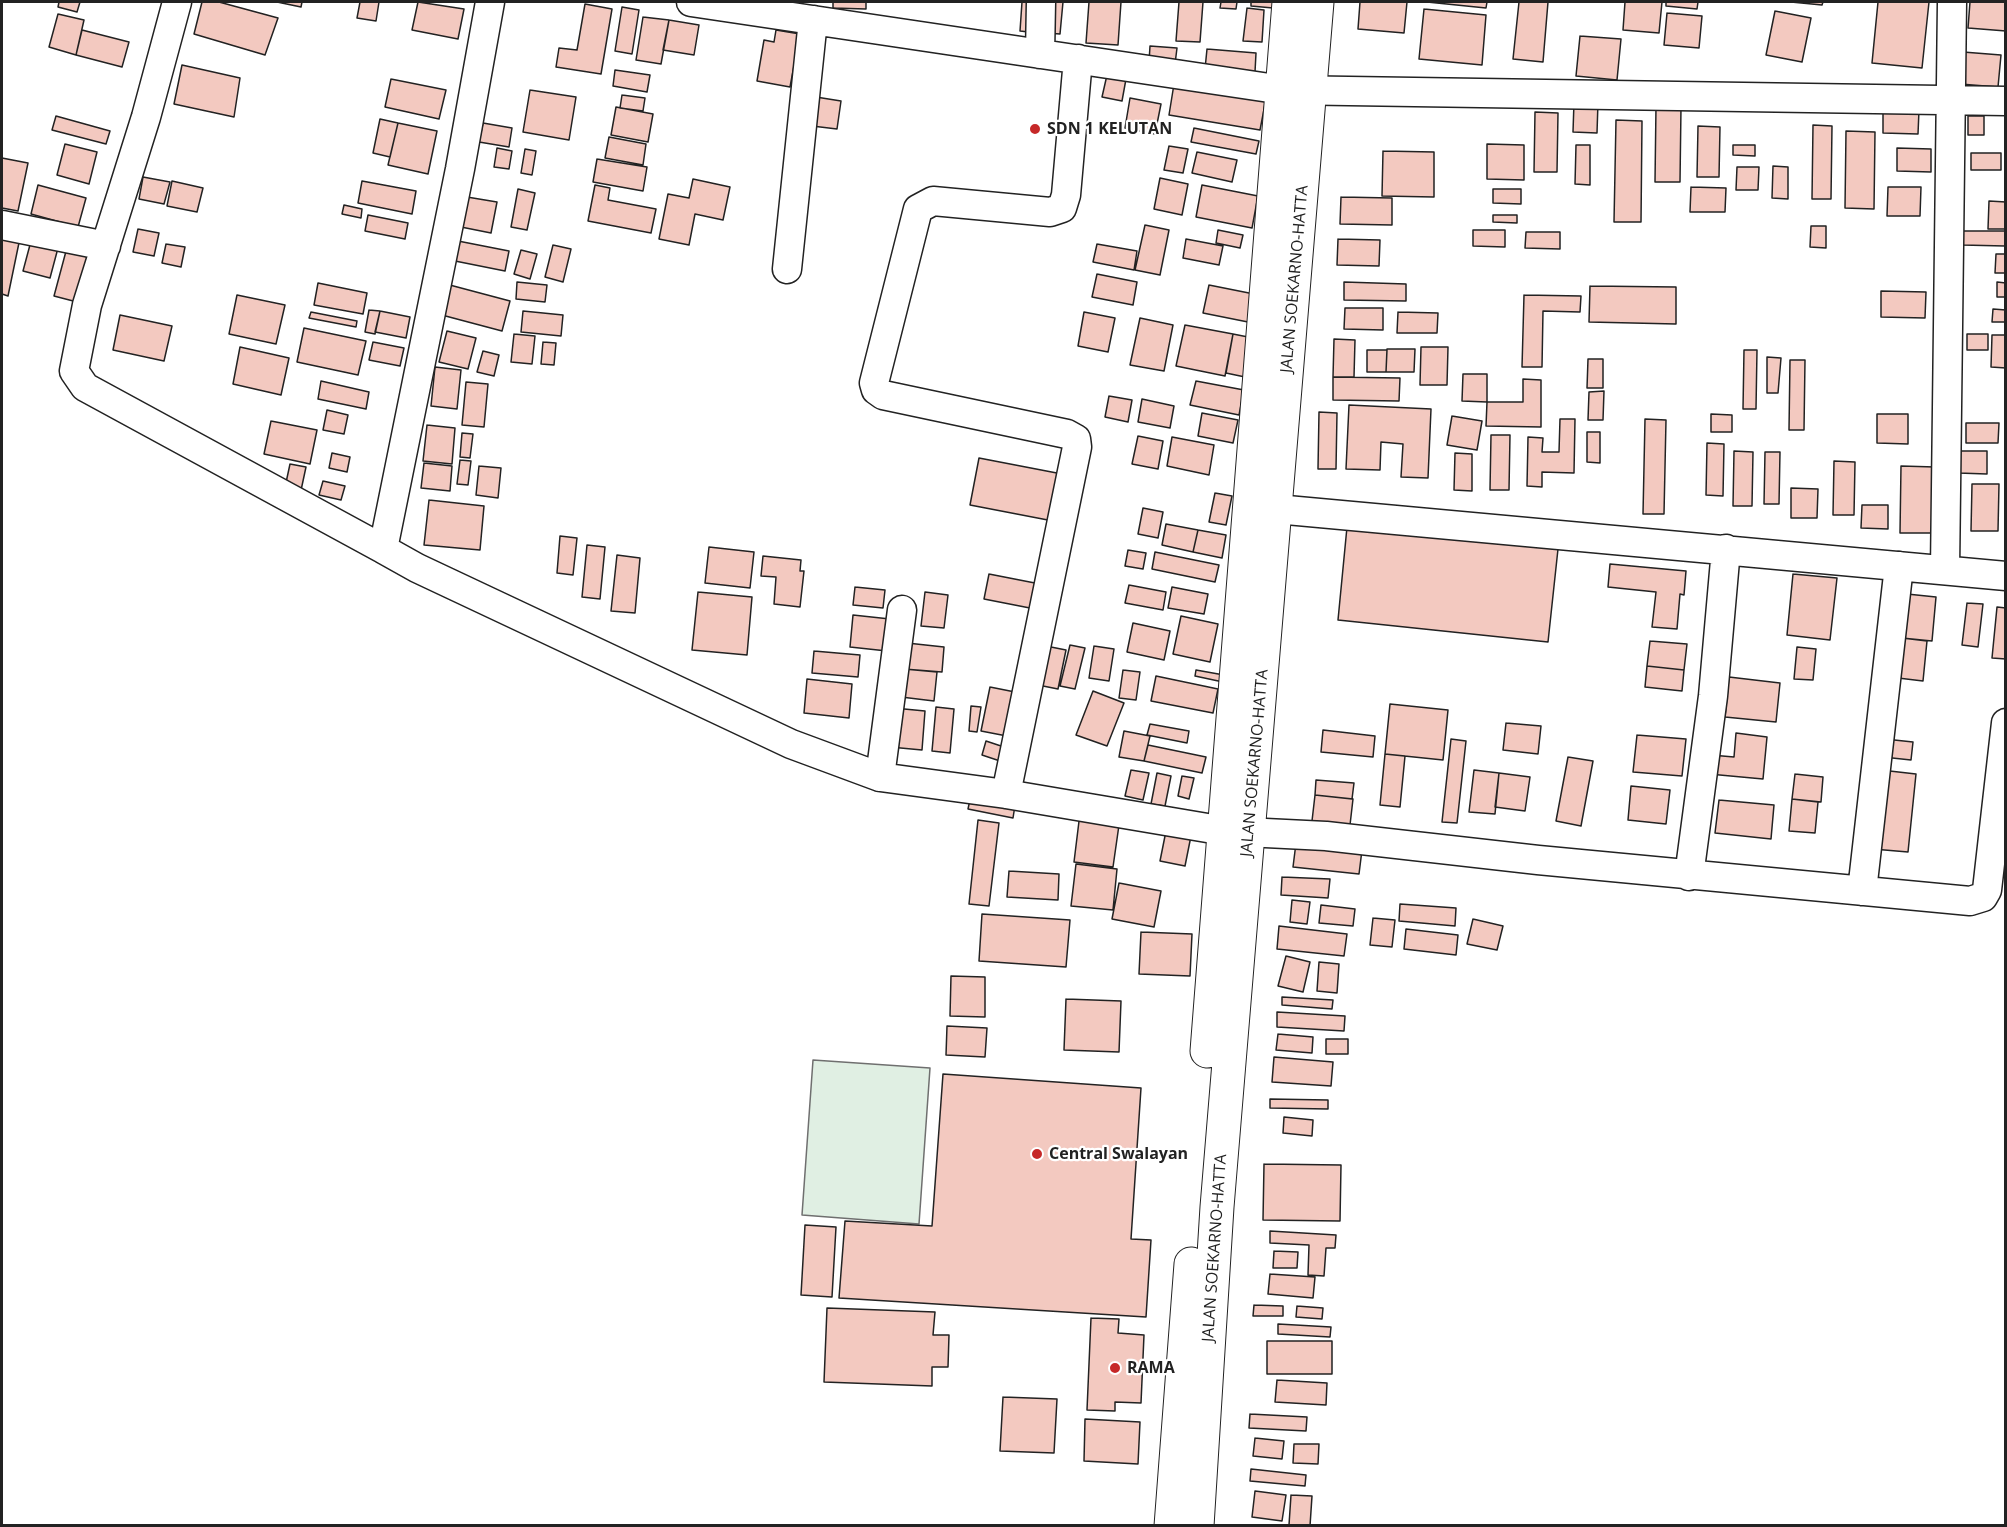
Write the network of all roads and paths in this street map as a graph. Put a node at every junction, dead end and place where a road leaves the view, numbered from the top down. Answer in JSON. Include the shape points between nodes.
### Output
{"nodes":[{"id":1,"x":177,"y":2,"type":"edge"},
{"id":2,"x":490,"y":2,"type":"edge"},
{"id":3,"x":691,"y":2,"type":"edge"},
{"id":4,"x":1041,"y":2,"type":"edge"},
{"id":5,"x":1289,"y":2,"type":"edge"},
{"id":6,"x":1317,"y":2,"type":"edge"},
{"id":7,"x":1952,"y":2,"type":"edge"},
{"id":8,"x":813,"y":20,"type":"junction"},
{"id":9,"x":1040,"y":54,"type":"junction"},
{"id":10,"x":1078,"y":59,"type":"junction"},
{"id":11,"x":1297,"y":91,"type":"junction"},
{"id":12,"x":1953,"y":99,"type":"junction"},
{"id":13,"x":2006,"y":101,"type":"edge"},
{"id":14,"x":2,"y":225,"type":"edge"},
{"id":15,"x":105,"y":246,"type":"junction"},
{"id":16,"x":787,"y":269,"type":"dead end"},
{"id":17,"x":1263,"y":508,"type":"junction"},
{"id":18,"x":383,"y":549,"type":"junction"},
{"id":19,"x":1726,"y":549,"type":"junction"},
{"id":20,"x":1899,"y":566,"type":"junction"},
{"id":21,"x":1945,"y":570,"type":"junction"},
{"id":22,"x":2006,"y":576,"type":"edge"},
{"id":23,"x":902,"y":610,"type":"dead end"},
{"id":24,"x":2006,"y":723,"type":"edge"},
{"id":25,"x":880,"y":777,"type":"junction"},
{"id":26,"x":1006,"y":794,"type":"junction"},
{"id":27,"x":1237,"y":832,"type":"junction"},
{"id":28,"x":1689,"y":876,"type":"junction"},
{"id":29,"x":1862,"y":891,"type":"junction"},
{"id":30,"x":1206,"y":1207,"type":"junction"},
{"id":31,"x":1170,"y":1526,"type":"edge"},
{"id":32,"x":1197,"y":1526,"type":"edge"}],
"edges":[{"from":1,"to":15,"type":"street"},
{"from":2,"to":18,"type":"street"},
{"from":3,"to":8,"type":"street"},
{"from":4,"to":9,"type":"street"},
{"from":5,"to":11,"type":"highway","name":"JALAN SOEKARNO-HATTA"},
{"from":6,"to":11,"type":"highway","name":"JALAN SOEKARNO-HATTA"},
{"from":7,"to":12,"type":"street"},
{"from":8,"to":9,"type":"street"},
{"from":8,"to":16,"type":"street"},
{"from":9,"to":10,"type":"street"},
{"from":10,"to":11,"type":"street"},
{"from":10,"to":26,"type":"street","via":[[1062,208],[1050,212],[933,201],[918,209],[874,384],[883,395],[1076,439]]},
{"from":11,"to":12,"type":"street"},
{"from":11,"to":17,"type":"highway","name":"JALAN SOEKARNO-HATTA"},
{"from":12,"to":13,"type":"street"},
{"from":12,"to":21,"type":"street"},
{"from":14,"to":15,"type":"street"},
{"from":15,"to":18,"type":"street","via":[[76,353],[74,371],[85,387]]},
{"from":17,"to":19,"type":"street"},
{"from":17,"to":27,"type":"highway","name":"JALAN SOEKARNO-HATTA"},
{"from":18,"to":25,"type":"street","via":[[709,707],[791,744]]},
{"from":19,"to":20,"type":"street"},
{"from":19,"to":28,"type":"street","via":[[1713,696]]},
{"from":20,"to":21,"type":"street"},
{"from":20,"to":29,"type":"street"},
{"from":21,"to":22,"type":"street"},
{"from":23,"to":25,"type":"street"},
{"from":24,"to":29,"type":"street","via":[[1989,879],[1983,897],[1970,902]]},
{"from":25,"to":26,"type":"street"},
{"from":26,"to":27,"type":"street"},
{"from":27,"to":28,"type":"street","via":[[1359,839]]},
{"from":27,"to":30,"type":"highway","name":"JALAN SOEKARNO-HATTA"},
{"from":28,"to":29,"type":"street"},
{"from":30,"to":31,"type":"highway","name":"JALAN SOEKARNO-HATTA"},
{"from":30,"to":32,"type":"highway","name":"JALAN SOEKARNO-HATTA"}]}
